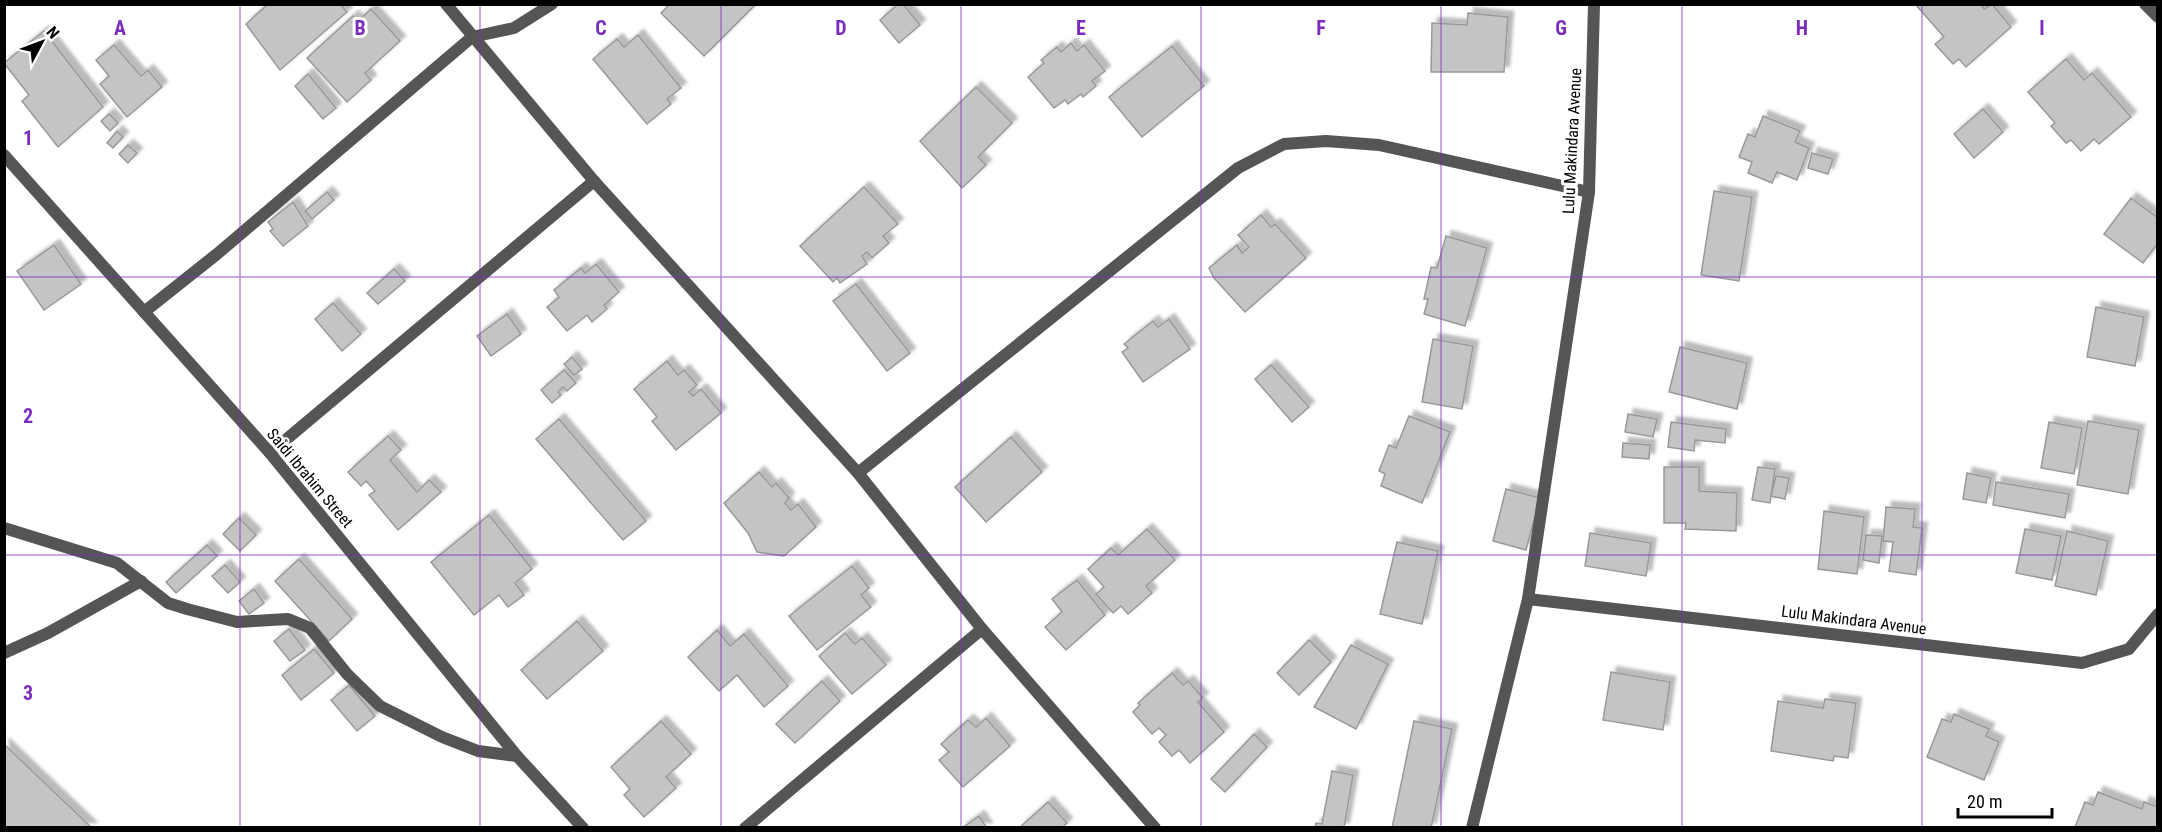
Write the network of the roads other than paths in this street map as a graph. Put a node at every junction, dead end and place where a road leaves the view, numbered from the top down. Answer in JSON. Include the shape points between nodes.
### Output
{"nodes":[{"id":1,"x":446,"y":4,"type":"edge"},
{"id":2,"x":552,"y":4,"type":"edge"},
{"id":3,"x":1594,"y":4,"type":"edge"},
{"id":4,"x":2145,"y":4,"type":"edge"},
{"id":5,"x":2157,"y":17,"type":"edge"},
{"id":6,"x":472,"y":37,"type":"junction"},
{"id":7,"x":4,"y":155,"type":"edge"},
{"id":8,"x":594,"y":181,"type":"junction"},
{"id":9,"x":1589,"y":192,"type":"junction"},
{"id":10,"x":144,"y":312,"type":"junction"},
{"id":11,"x":270,"y":453,"type":"junction"},
{"id":12,"x":858,"y":473,"type":"junction"},
{"id":13,"x":4,"y":528,"type":"edge"},
{"id":14,"x":141,"y":581,"type":"junction"},
{"id":15,"x":1528,"y":599,"type":"junction"},
{"id":16,"x":2157,"y":614,"type":"edge"},
{"id":17,"x":982,"y":629,"type":"junction"},
{"id":18,"x":4,"y":653,"type":"edge"},
{"id":19,"x":517,"y":756,"type":"junction"},
{"id":20,"x":583,"y":828,"type":"edge"},
{"id":21,"x":745,"y":828,"type":"edge"},
{"id":22,"x":1155,"y":828,"type":"edge"},
{"id":23,"x":1472,"y":828,"type":"edge"}],
"edges":[{"from":1,"to":6,"type":"street"},
{"from":2,"to":6,"type":"street","via":[[514,27]]},
{"from":3,"to":9,"type":"street","name":"Lulu Makindara Avenue"},
{"from":4,"to":5,"type":"street"},
{"from":6,"to":8,"type":"street"},
{"from":6,"to":10,"type":"street"},
{"from":7,"to":10,"type":"street","name":"Saidi Ibrahim Street"},
{"from":8,"to":11,"type":"street"},
{"from":8,"to":12,"type":"street"},
{"from":9,"to":12,"type":"street","via":[[1379,144],[1284,144],[1238,168]]},
{"from":9,"to":15,"type":"street","name":"Lulu Makindara Avenue"},
{"from":10,"to":11,"type":"street","name":"Saidi Ibrahim Street"},
{"from":11,"to":19,"type":"street","name":"Saidi Ibrahim Street"},
{"from":12,"to":17,"type":"street"},
{"from":13,"to":14,"type":"street","via":[[117,563]]},
{"from":14,"to":18,"type":"street"},
{"from":14,"to":19,"type":"street","via":[[168,603],[187,609],[237,622],[288,619],[310,628],[347,674],[380,706],[478,751]]},
{"from":15,"to":16,"type":"street","name":"Lulu Makindara Avenue","via":[[2082,663],[2129,649]]},
{"from":15,"to":23,"type":"street","name":"Lulu Makindara Avenue"},
{"from":17,"to":21,"type":"street"},
{"from":17,"to":22,"type":"street"},
{"from":19,"to":20,"type":"street","name":"Saidi Ibrahim Street"}]}
